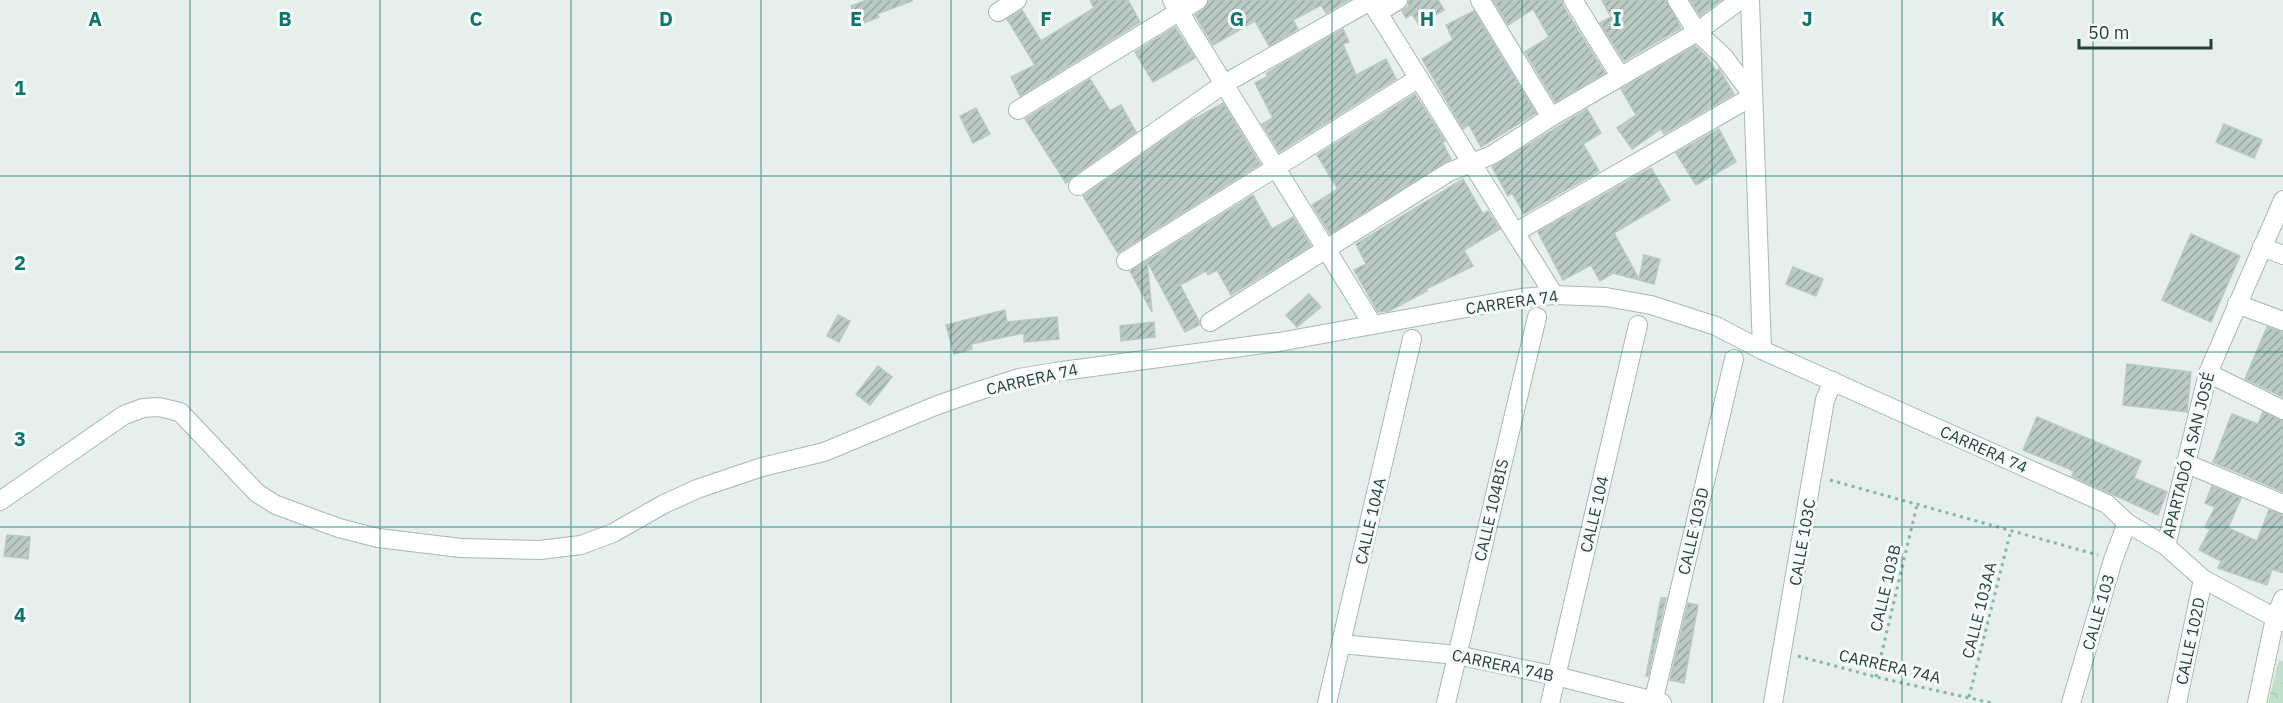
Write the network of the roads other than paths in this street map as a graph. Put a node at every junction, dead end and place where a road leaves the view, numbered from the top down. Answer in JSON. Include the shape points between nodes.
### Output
{"nodes":[{"id":1,"x":1017,"y":0,"type":"edge"},
{"id":2,"x":1198,"y":0,"type":"edge"},
{"id":3,"x":1398,"y":0,"type":"edge"},
{"id":4,"x":1480,"y":0,"type":"edge"},
{"id":5,"x":1573,"y":0,"type":"edge"},
{"id":6,"x":1677,"y":0,"type":"edge"},
{"id":7,"x":1740,"y":0,"type":"edge"},
{"id":8,"x":1750,"y":0,"type":"edge"},
{"id":9,"x":1373,"y":4,"type":"edge"},
{"id":10,"x":1176,"y":6,"type":"edge"},
{"id":11,"x":998,"y":12,"type":"dead end"},
{"id":12,"x":1697,"y":32,"type":"junction"},
{"id":13,"x":1620,"y":76,"type":"junction"},
{"id":14,"x":1419,"y":78,"type":"junction"},
{"id":15,"x":1224,"y":84,"type":"junction"},
{"id":16,"x":1753,"y":96,"type":"junction"},
{"id":17,"x":1018,"y":110,"type":"dead end"},
{"id":18,"x":1551,"y":117,"type":"junction"},
{"id":19,"x":1472,"y":162,"type":"junction"},
{"id":20,"x":1275,"y":167,"type":"junction"},
{"id":21,"x":1078,"y":186,"type":"dead end"},
{"id":22,"x":2283,"y":200,"type":"edge"},
{"id":23,"x":1516,"y":232,"type":"junction"},
{"id":24,"x":2262,"y":246,"type":"junction"},
{"id":25,"x":1326,"y":249,"type":"junction"},
{"id":26,"x":2283,"y":255,"type":"edge"},
{"id":27,"x":1126,"y":261,"type":"dead end"},
{"id":28,"x":1554,"y":295,"type":"junction"},
{"id":29,"x":2237,"y":304,"type":"junction"},
{"id":30,"x":1537,"y":317,"type":"dead end"},
{"id":31,"x":2283,"y":321,"type":"edge"},
{"id":32,"x":1210,"y":322,"type":"dead end"},
{"id":33,"x":1373,"y":325,"type":"junction"},
{"id":34,"x":1638,"y":325,"type":"dead end"},
{"id":35,"x":1412,"y":339,"type":"dead end"},
{"id":36,"x":1762,"y":350,"type":"junction"},
{"id":37,"x":1734,"y":359,"type":"dead end"},
{"id":38,"x":2208,"y":373,"type":"junction"},
{"id":39,"x":1833,"y":381,"type":"junction"},
{"id":40,"x":2283,"y":410,"type":"edge"},
{"id":41,"x":2185,"y":463,"type":"junction"},
{"id":42,"x":0,"y":501,"type":"edge"},
{"id":43,"x":2283,"y":504,"type":"edge"},
{"id":44,"x":2127,"y":523,"type":"junction"},
{"id":45,"x":2166,"y":546,"type":"junction"},
{"id":46,"x":2204,"y":579,"type":"junction"},
{"id":47,"x":2283,"y":599,"type":"edge"},
{"id":48,"x":2279,"y":620,"type":"edge"},
{"id":49,"x":1341,"y":644,"type":"junction"},
{"id":50,"x":1457,"y":655,"type":"junction"},
{"id":51,"x":1556,"y":676,"type":"junction"},
{"id":52,"x":1656,"y":702,"type":"edge"},
{"id":53,"x":1327,"y":703,"type":"edge"},
{"id":54,"x":1446,"y":703,"type":"edge"},
{"id":55,"x":1550,"y":703,"type":"edge"},
{"id":56,"x":1773,"y":703,"type":"edge"},
{"id":57,"x":2071,"y":703,"type":"edge"},
{"id":58,"x":2177,"y":703,"type":"edge"},
{"id":59,"x":2258,"y":703,"type":"edge"}],
"edges":[{"from":1,"to":11,"type":"street"},
{"from":2,"to":10,"type":"street"},
{"from":3,"to":9,"type":"street"},
{"from":4,"to":18,"type":"street"},
{"from":5,"to":13,"type":"street"},
{"from":6,"to":12,"type":"street"},
{"from":7,"to":12,"type":"street"},
{"from":8,"to":16,"type":"street"},
{"from":9,"to":14,"type":"street"},
{"from":9,"to":15,"type":"street"},
{"from":10,"to":15,"type":"street"},
{"from":10,"to":17,"type":"street"},
{"from":12,"to":13,"type":"street"},
{"from":12,"to":16,"type":"street","via":[[1724,57]]},
{"from":13,"to":18,"type":"street"},
{"from":14,"to":19,"type":"street"},
{"from":14,"to":20,"type":"street"},
{"from":15,"to":20,"type":"street"},
{"from":15,"to":21,"type":"street"},
{"from":16,"to":23,"type":"street"},
{"from":16,"to":36,"type":"street"},
{"from":18,"to":19,"type":"street","via":[[1492,155]]},
{"from":19,"to":23,"type":"street"},
{"from":19,"to":25,"type":"street","via":[[1449,172]]},
{"from":20,"to":25,"type":"street"},
{"from":20,"to":27,"type":"street"},
{"from":22,"to":24,"type":"street","name":"APARTADÓ A SAN JOSÉ"},
{"from":23,"to":28,"type":"street"},
{"from":24,"to":26,"type":"street"},
{"from":24,"to":29,"type":"street","name":"APARTADÓ A SAN JOSÉ"},
{"from":25,"to":32,"type":"street"},
{"from":25,"to":33,"type":"street"},
{"from":28,"to":33,"type":"street","name":"CARRERA 74"},
{"from":28,"to":36,"type":"street","name":"CARRERA 74","via":[[1606,297],[1662,308],[1716,326]]},
{"from":29,"to":31,"type":"street"},
{"from":29,"to":38,"type":"street","name":"APARTADÓ A SAN JOSÉ"},
{"from":30,"to":50,"type":"street","name":"CALLE 104BIS"},
{"from":33,"to":42,"type":"street","name":"CARRERA 74","via":[[1019,378],[935,406],[824,452],[697,489],[613,533],[581,545],[540,550],[461,548],[348,531],[276,505],[257,493],[180,412],[159,407],[124,415]]},
{"from":34,"to":51,"type":"street","name":"CALLE 104"},
{"from":35,"to":49,"type":"street","name":"CALLE 104A"},
{"from":36,"to":39,"type":"street","name":"CARRERA 74"},
{"from":37,"to":52,"type":"street","name":"CALLE 103D"},
{"from":38,"to":40,"type":"street"},
{"from":38,"to":41,"type":"street","name":"APARTADÓ A SAN JOSÉ"},
{"from":39,"to":44,"type":"street","name":"CARRERA 74","via":[[2107,504]]},
{"from":39,"to":56,"type":"street","name":"CALLE 103C","via":[[1826,400]]},
{"from":41,"to":43,"type":"street"},
{"from":41,"to":45,"type":"street","name":"APARTADÓ A SAN JOSÉ"},
{"from":44,"to":45,"type":"street","name":"CARRERA 74"},
{"from":44,"to":57,"type":"street","name":"CALLE 103"},
{"from":45,"to":46,"type":"street","name":"CARRERA 74"},
{"from":46,"to":48,"type":"street","name":"CARRERA 74"},
{"from":46,"to":58,"type":"street","name":"CALLE 102D"},
{"from":47,"to":48,"type":"street"},
{"from":48,"to":59,"type":"street"},
{"from":49,"to":50,"type":"street","name":"CARRERA 74B"},
{"from":49,"to":53,"type":"street","name":"CALLE 104A"},
{"from":50,"to":51,"type":"street","name":"CARRERA 74B"},
{"from":50,"to":54,"type":"street","name":"CALLE 104BIS"},
{"from":51,"to":52,"type":"street","name":"CARRERA 74B"},
{"from":51,"to":55,"type":"street","name":"CALLE 104"}]}
